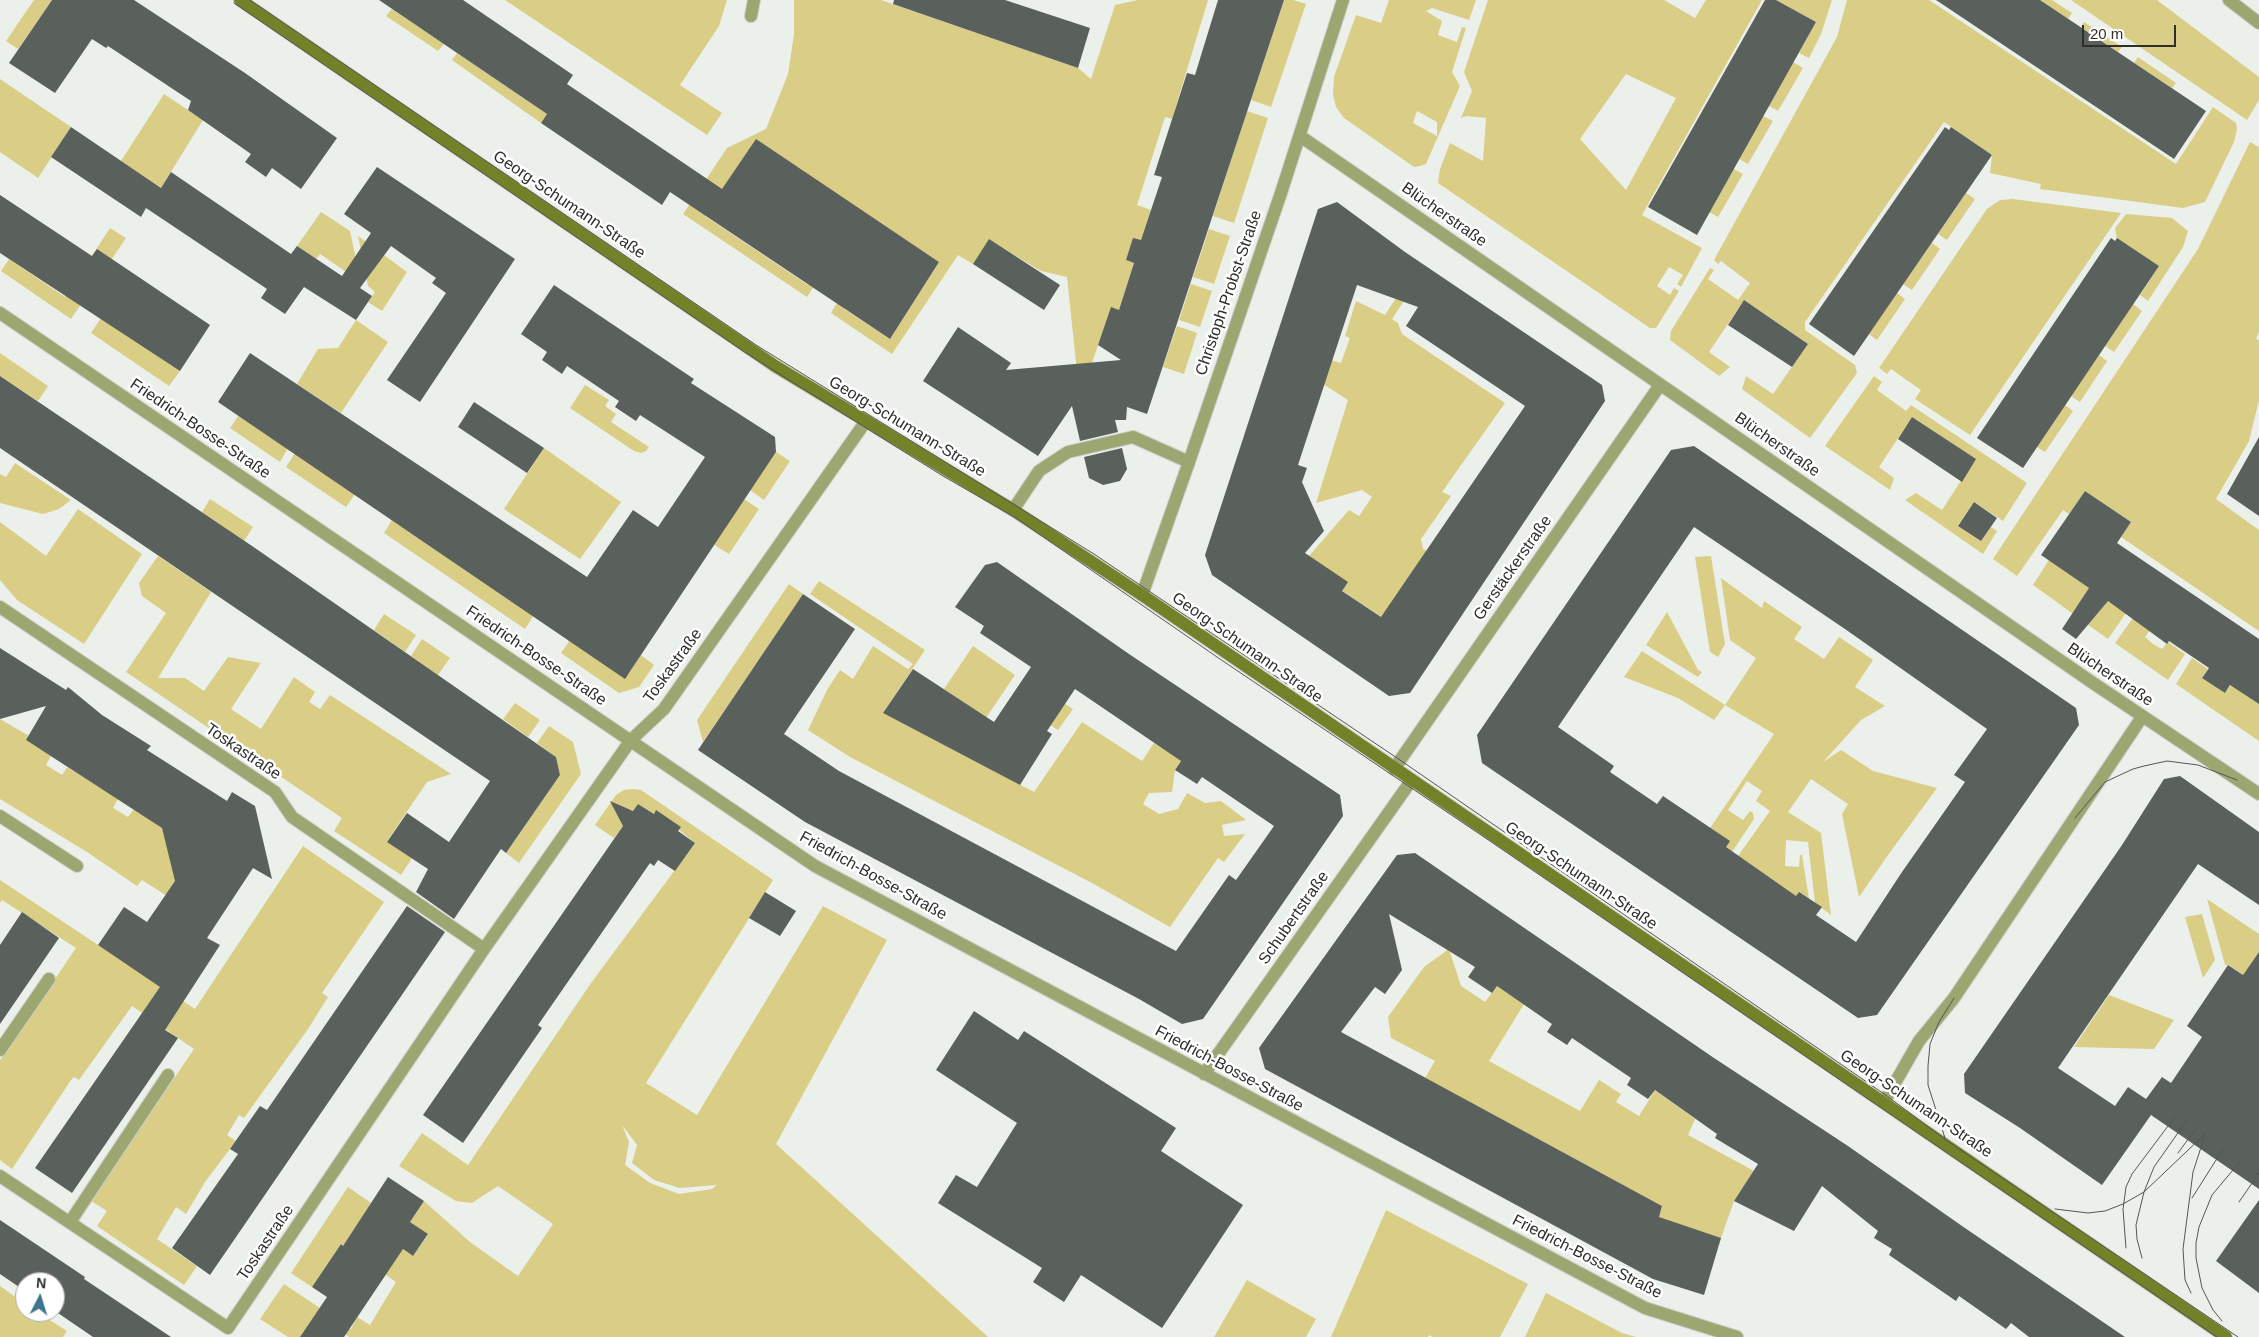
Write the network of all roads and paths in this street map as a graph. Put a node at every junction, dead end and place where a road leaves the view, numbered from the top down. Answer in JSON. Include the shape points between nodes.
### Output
{"nodes":[{"id":1,"x":240,"y":0,"type":"edge"},
{"id":2,"x":754,"y":0,"type":"edge"},
{"id":3,"x":1343,"y":0,"type":"edge"},
{"id":4,"x":2229,"y":0,"type":"edge"},
{"id":5,"x":751,"y":16,"type":"dead end"},
{"id":6,"x":2259,"y":24,"type":"edge"},
{"id":7,"x":1300,"y":136,"type":"junction"},
{"id":8,"x":0,"y":313,"type":"edge"},
{"id":9,"x":1660,"y":385,"type":"junction"},
{"id":10,"x":866,"y":421,"type":"junction"},
{"id":11,"x":1190,"y":462,"type":"junction"},
{"id":12,"x":1013,"y":510,"type":"junction"},
{"id":13,"x":1142,"y":595,"type":"junction"},
{"id":14,"x":0,"y":608,"type":"edge"},
{"id":15,"x":2142,"y":717,"type":"junction"},
{"id":16,"x":632,"y":740,"type":"junction"},
{"id":17,"x":1394,"y":769,"type":"junction"},
{"id":18,"x":1411,"y":781,"type":"junction"},
{"id":19,"x":2259,"y":794,"type":"edge"},
{"id":20,"x":0,"y":816,"type":"edge"},
{"id":21,"x":77,"y":866,"type":"dead end"},
{"id":22,"x":484,"y":949,"type":"junction"},
{"id":23,"x":49,"y":979,"type":"dead end"},
{"id":24,"x":0,"y":1050,"type":"edge"},
{"id":25,"x":1204,"y":1074,"type":"junction"},
{"id":26,"x":168,"y":1075,"type":"dead end"},
{"id":27,"x":1884,"y":1102,"type":"junction"},
{"id":28,"x":0,"y":1176,"type":"edge"},
{"id":29,"x":70,"y":1222,"type":"junction"},
{"id":30,"x":1737,"y":1337,"type":"edge"},
{"id":31,"x":2226,"y":1337,"type":"edge"}],
"edges":[{"from":1,"to":10,"type":"main road","name":"Georg-Schumann-Straße","via":[[775,366]]},
{"from":2,"to":5,"type":"street"},
{"from":3,"to":7,"type":"street","name":"Christoph-Probst-Straße"},
{"from":4,"to":6,"type":"street"},
{"from":7,"to":9,"type":"street","name":"Blücherstraße"},
{"from":7,"to":11,"type":"street","name":"Christoph-Probst-Straße"},
{"from":8,"to":16,"type":"street","name":"Friedrich-Bosse-Straße"},
{"from":9,"to":15,"type":"street","name":"Blücherstraße"},
{"from":9,"to":17,"type":"street","name":"Gerstäckerstraße"},
{"from":10,"to":12,"type":"main road","name":"Georg-Schumann-Straße"},
{"from":10,"to":16,"type":"street","name":"Toskastraße","via":[[664,709]]},
{"from":11,"to":12,"type":"street","via":[[1132,437],[1068,452],[1039,471]]},
{"from":11,"to":13,"type":"street","name":"Christoph-Probst-Straße"},
{"from":12,"to":13,"type":"main road","name":"Georg-Schumann-Straße"},
{"from":13,"to":17,"type":"main road","name":"Georg-Schumann-Straße"},
{"from":14,"to":22,"type":"street","name":"Toskastraße","via":[[275,792],[292,818]]},
{"from":15,"to":19,"type":"street","name":"Blücherstraße"},
{"from":15,"to":27,"type":"street","via":[[1954,998],[1919,1040]]},
{"from":16,"to":22,"type":"street","name":"Toskastraße"},
{"from":16,"to":25,"type":"street","name":"Friedrich-Bosse-Straße","via":[[815,866]]},
{"from":17,"to":18,"type":"main road","name":"Georg-Schumann-Straße"},
{"from":18,"to":25,"type":"street","name":"Schubertstraße"},
{"from":18,"to":27,"type":"main road","name":"Georg-Schumann-Straße"},
{"from":20,"to":21,"type":"street"},
{"from":22,"to":29,"type":"street","name":"Toskastraße","via":[[228,1328]]},
{"from":23,"to":24,"type":"street"},
{"from":25,"to":30,"type":"street","name":"Friedrich-Bosse-Straße","via":[[1645,1308]]},
{"from":26,"to":29,"type":"street"},
{"from":27,"to":31,"type":"main road","name":"Georg-Schumann-Straße"},
{"from":28,"to":29,"type":"street","name":"Toskastraße"}]}
